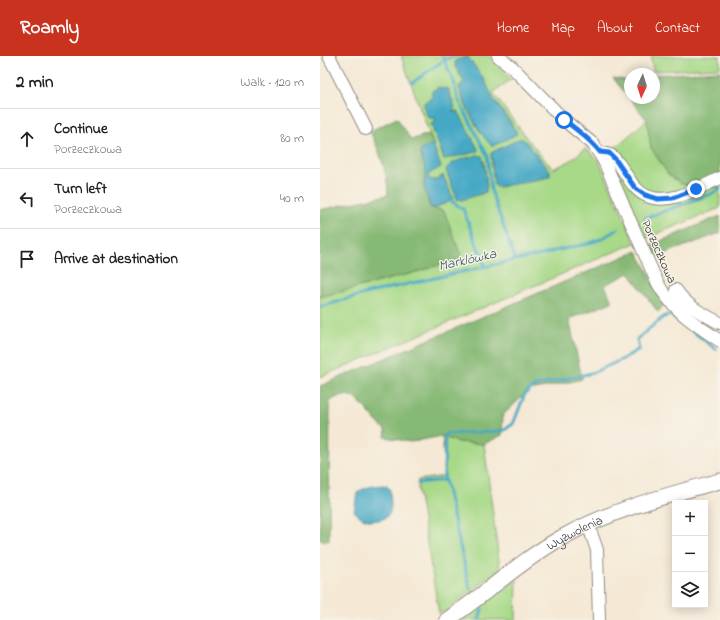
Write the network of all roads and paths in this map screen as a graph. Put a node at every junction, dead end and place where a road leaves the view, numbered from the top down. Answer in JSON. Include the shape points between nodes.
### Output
{"nodes":[{"id":1,"x":329,"y":56,"type":"edge"},
{"id":2,"x":498,"y":56,"type":"edge"},
{"id":3,"x":511,"y":61,"type":"edge"},
{"id":4,"x":366,"y":129,"type":"dead end"},
{"id":5,"x":600,"y":152,"type":"junction"},
{"id":6,"x":720,"y":178,"type":"edge"},
{"id":7,"x":676,"y":290,"type":"dead end"},
{"id":8,"x":720,"y":323,"type":"edge"},
{"id":9,"x":720,"y":341,"type":"edge"},
{"id":10,"x":720,"y":481,"type":"edge"},
{"id":11,"x":588,"y":524,"type":"junction"},
{"id":12,"x":447,"y":620,"type":"edge"},
{"id":13,"x":599,"y":620,"type":"edge"}],
"edges":[{"from":1,"to":4,"type":"street"},
{"from":2,"to":3,"type":"street","name":"Porzeczkowa"},
{"from":3,"to":5,"type":"street","name":"Porzeczkowa","via":[[564,120],[583,134]]},
{"from":5,"to":6,"type":"street","name":"Porzeczkowa","via":[[609,153],[615,159],[635,188],[645,195],[658,199],[673,198]]},
{"from":5,"to":9,"type":"street","name":"Porzeczkowa","via":[[663,293],[680,313]]},
{"from":7,"to":8,"type":"street","via":[[692,307]]},
{"from":10,"to":11,"type":"main road","name":"Wyzwolenia","via":[[642,502]]},
{"from":11,"to":12,"type":"main road","name":"Wyzwolenia","via":[[531,557]]},
{"from":11,"to":13,"type":"street","via":[[597,550]]}]}
